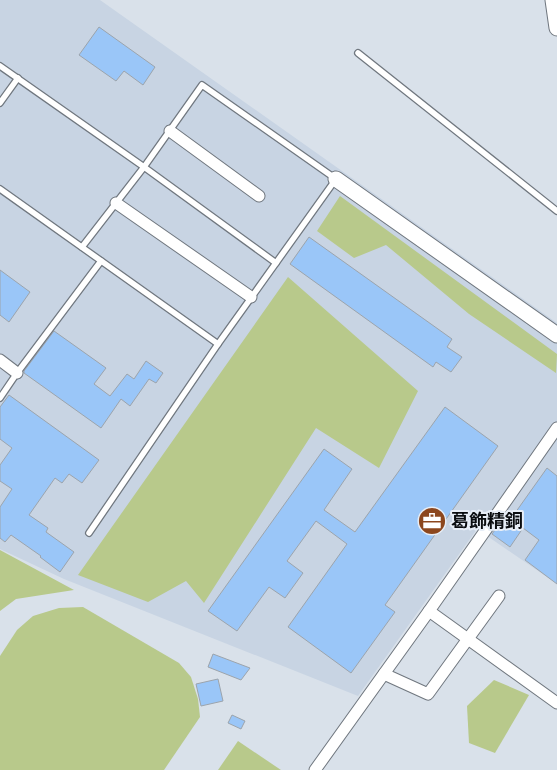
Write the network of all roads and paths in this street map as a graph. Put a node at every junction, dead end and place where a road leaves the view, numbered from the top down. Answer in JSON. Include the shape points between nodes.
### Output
{"nodes":[{"id":1,"x":553,"y":0,"type":"edge"},
{"id":2,"x":557,"y":28,"type":"edge"},
{"id":3,"x":358,"y":53,"type":"dead end"},
{"id":4,"x":0,"y":66,"type":"edge"},
{"id":5,"x":18,"y":78,"type":"junction"},
{"id":6,"x":0,"y":103,"type":"edge"},
{"id":7,"x":170,"y":131,"type":"junction"},
{"id":8,"x":144,"y":167,"type":"junction"},
{"id":9,"x":336,"y":179,"type":"junction"},
{"id":10,"x":0,"y":189,"type":"edge"},
{"id":11,"x":259,"y":196,"type":"dead end"},
{"id":12,"x":116,"y":203,"type":"junction"},
{"id":13,"x":557,"y":211,"type":"edge"},
{"id":14,"x":82,"y":247,"type":"junction"},
{"id":15,"x":101,"y":261,"type":"junction"},
{"id":16,"x":276,"y":263,"type":"junction"},
{"id":17,"x":251,"y":297,"type":"junction"},
{"id":18,"x":557,"y":335,"type":"edge"},
{"id":19,"x":218,"y":344,"type":"junction"},
{"id":20,"x":0,"y":360,"type":"edge"},
{"id":21,"x":17,"y":373,"type":"junction"},
{"id":22,"x":0,"y":398,"type":"edge"},
{"id":23,"x":557,"y":428,"type":"edge"},
{"id":24,"x":89,"y":533,"type":"dead end"},
{"id":25,"x":500,"y":596,"type":"dead end"},
{"id":26,"x":429,"y":611,"type":"junction"},
{"id":27,"x":468,"y":639,"type":"junction"},
{"id":28,"x":384,"y":674,"type":"junction"},
{"id":29,"x":557,"y":703,"type":"edge"},
{"id":30,"x":315,"y":770,"type":"edge"}],
"edges":[{"from":1,"to":2,"type":"street"},
{"from":3,"to":13,"type":"lane"},
{"from":4,"to":5,"type":"lane"},
{"from":5,"to":6,"type":"lane"},
{"from":5,"to":8,"type":"lane"},
{"from":7,"to":8,"type":"lane"},
{"from":7,"to":9,"type":"lane","via":[[202,85]]},
{"from":7,"to":11,"type":"street"},
{"from":8,"to":12,"type":"lane"},
{"from":8,"to":16,"type":"lane"},
{"from":9,"to":16,"type":"lane"},
{"from":9,"to":18,"type":"street"},
{"from":10,"to":14,"type":"lane"},
{"from":12,"to":14,"type":"lane"},
{"from":12,"to":17,"type":"street"},
{"from":14,"to":15,"type":"lane"},
{"from":15,"to":19,"type":"lane"},
{"from":15,"to":21,"type":"lane"},
{"from":16,"to":17,"type":"lane"},
{"from":17,"to":19,"type":"lane"},
{"from":19,"to":24,"type":"lane"},
{"from":20,"to":21,"type":"street"},
{"from":21,"to":22,"type":"lane"},
{"from":23,"to":26,"type":"street"},
{"from":25,"to":27,"type":"street"},
{"from":26,"to":27,"type":"street"},
{"from":26,"to":28,"type":"street"},
{"from":27,"to":28,"type":"street","via":[[428,694]]},
{"from":27,"to":29,"type":"street"},
{"from":28,"to":30,"type":"street"}]}
